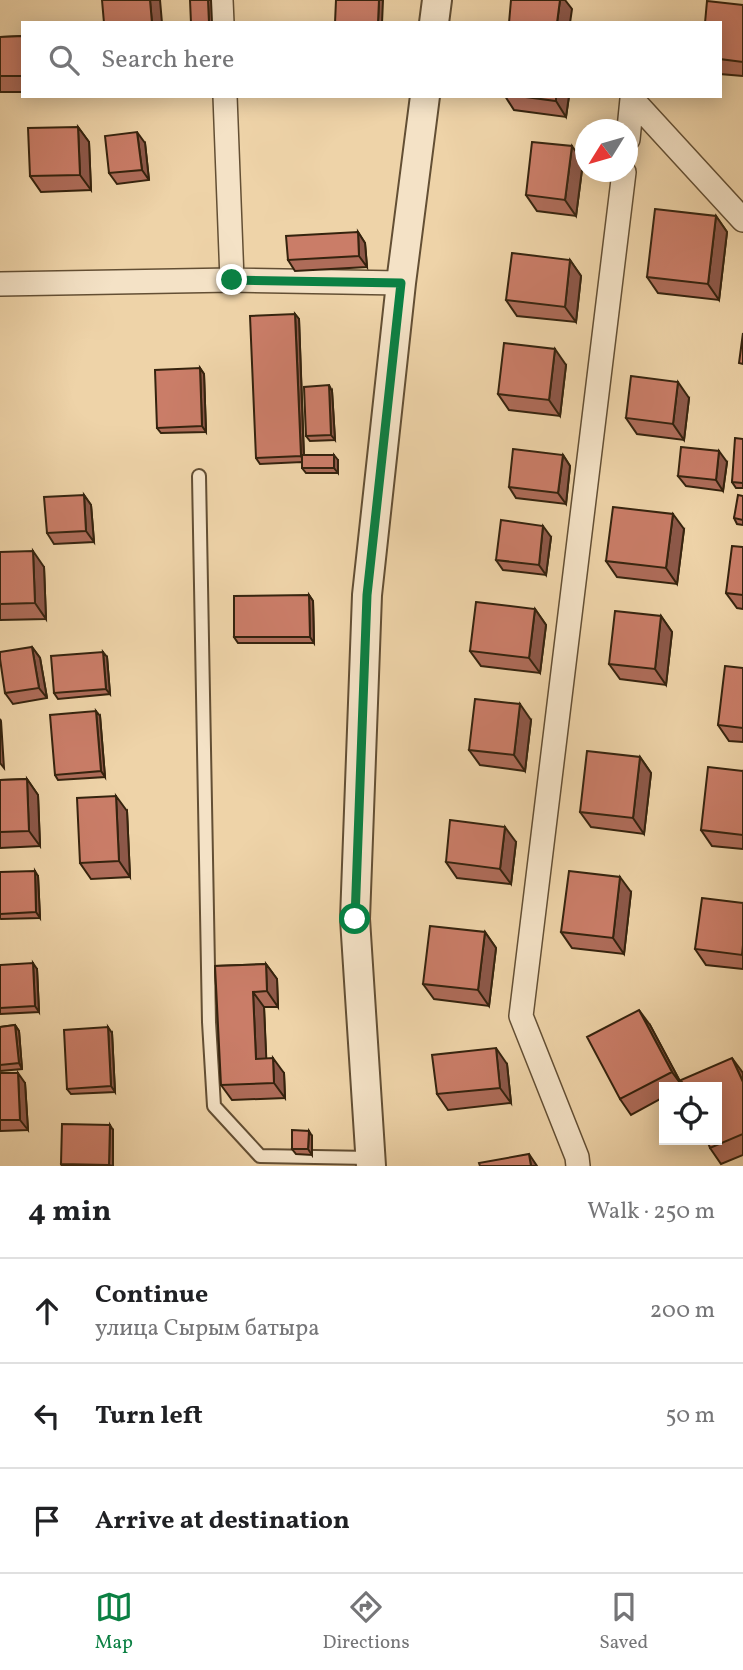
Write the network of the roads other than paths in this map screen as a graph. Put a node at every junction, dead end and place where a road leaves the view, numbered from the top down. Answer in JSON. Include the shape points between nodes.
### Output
{"nodes":[{"id":1,"x":221,"y":0,"type":"edge"},
{"id":2,"x":437,"y":0,"type":"edge"},
{"id":3,"x":222,"y":21,"type":"edge"},
{"id":4,"x":434,"y":21,"type":"edge"},
{"id":5,"x":225,"y":98,"type":"edge"},
{"id":6,"x":425,"y":98,"type":"edge"},
{"id":7,"x":630,"y":119,"type":"edge"},
{"id":8,"x":623,"y":182,"type":"edge"},
{"id":9,"x":743,"y":220,"type":"edge"},
{"id":10,"x":232,"y":280,"type":"junction"},
{"id":11,"x":401,"y":283,"type":"junction"},
{"id":12,"x":0,"y":284,"type":"edge"},
{"id":13,"x":199,"y":476,"type":"dead end"},
{"id":14,"x":370,"y":1162,"type":"edge"},
{"id":15,"x":578,"y":1166,"type":"edge"}],
"edges":[{"from":1,"to":3,"type":"street"},
{"from":2,"to":4,"type":"street"},
{"from":5,"to":10,"type":"street"},
{"from":6,"to":11,"type":"street"},
{"from":7,"to":9,"type":"street","via":[[632,99]]},
{"from":8,"to":15,"type":"street","via":[[521,1016]]},
{"from":10,"to":11,"type":"street"},
{"from":10,"to":12,"type":"street"},
{"from":11,"to":14,"type":"street","via":[[367,595],[355,919]]},
{"from":13,"to":14,"type":"lane","via":[[214,1106],[260,1156]]}]}
